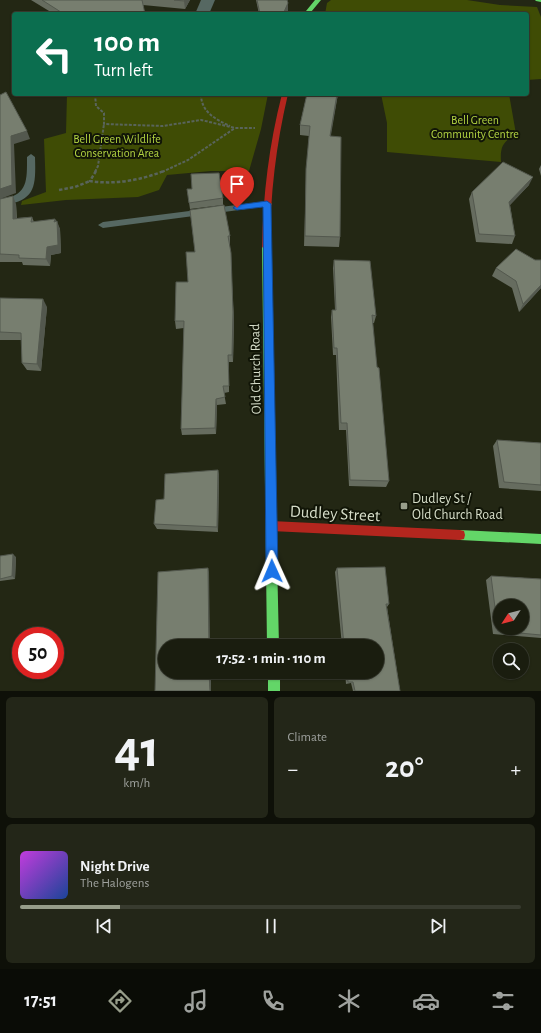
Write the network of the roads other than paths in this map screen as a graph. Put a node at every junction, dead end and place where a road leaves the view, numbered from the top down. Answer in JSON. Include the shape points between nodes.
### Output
{"nodes":[{"id":1,"x":208,"y":0,"type":"edge"},
{"id":2,"x":310,"y":0,"type":"edge"},
{"id":3,"x":318,"y":0,"type":"edge"},
{"id":4,"x":203,"y":12,"type":"edge"},
{"id":5,"x":308,"y":12,"type":"edge"},
{"id":6,"x":309,"y":12,"type":"edge"},
{"id":7,"x":285,"y":96,"type":"edge"},
{"id":8,"x":31,"y":157,"type":"dead end"},
{"id":9,"x":0,"y":203,"type":"edge"},
{"id":10,"x":267,"y":204,"type":"junction"},
{"id":11,"x":103,"y":225,"type":"dead end"},
{"id":12,"x":271,"y":526,"type":"junction"},
{"id":13,"x":541,"y":539,"type":"edge"},
{"id":14,"x":273,"y":639,"type":"edge"},
{"id":15,"x":274,"y":679,"type":"edge"},
{"id":16,"x":274,"y":691,"type":"edge"}],
"edges":[{"from":1,"to":4,"type":"street"},
{"from":2,"to":5,"type":"main road"},
{"from":3,"to":6,"type":"main road"},
{"from":7,"to":10,"type":"main road","name":"Old Church Road","via":[[275,132]]},
{"from":8,"to":9,"type":"lane","via":[[31,183],[26,192],[16,200]]},
{"from":10,"to":11,"type":"lane"},
{"from":10,"to":12,"type":"main road","name":"Old Church Road"},
{"from":12,"to":13,"type":"main road","name":"Dudley Street"},
{"from":12,"to":14,"type":"main road","name":"Old Church Road"},
{"from":15,"to":16,"type":"main road"}]}
